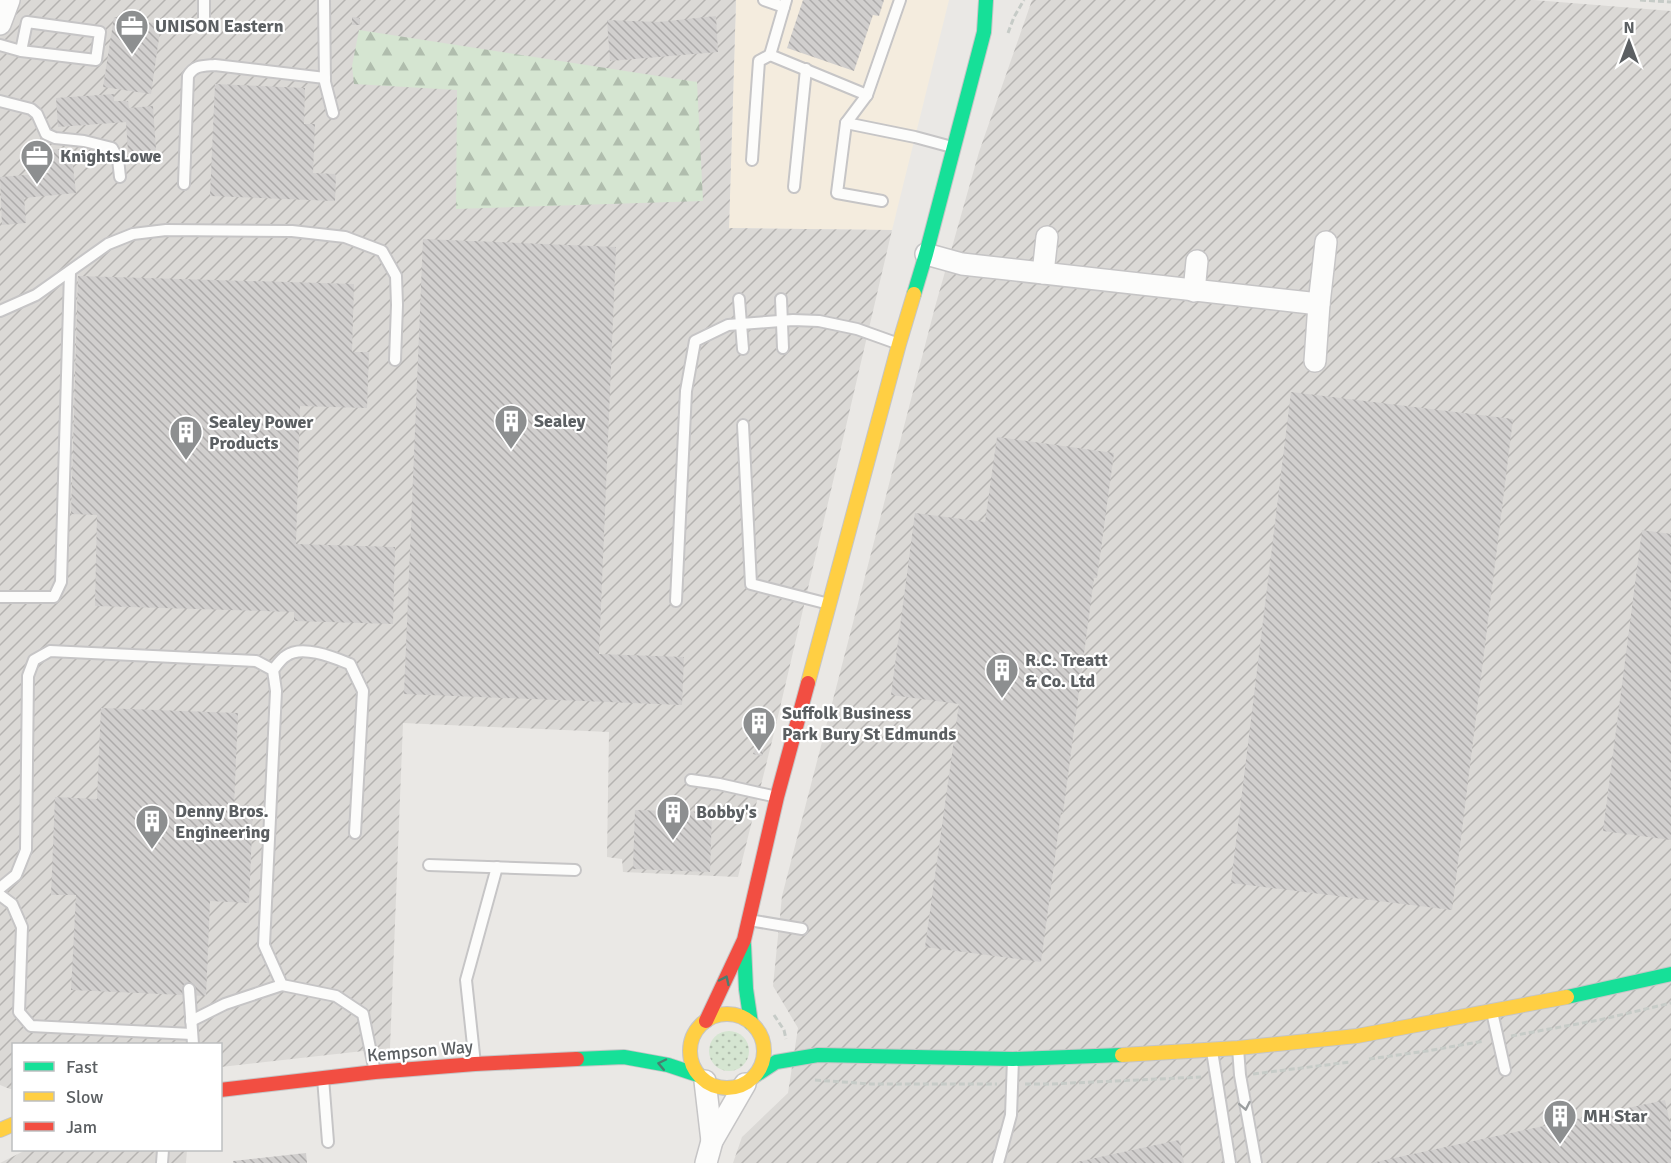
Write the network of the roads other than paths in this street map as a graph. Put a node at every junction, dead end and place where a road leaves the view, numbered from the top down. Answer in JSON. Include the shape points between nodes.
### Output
{"nodes":[{"id":1,"x":204,"y":0,"type":"edge"},
{"id":2,"x":324,"y":0,"type":"edge"},
{"id":3,"x":764,"y":0,"type":"edge"},
{"id":4,"x":900,"y":0,"type":"edge"},
{"id":5,"x":986,"y":0,"type":"edge"},
{"id":6,"x":785,"y":4,"type":"edge"},
{"id":7,"x":998,"y":8,"type":"dead end"},
{"id":8,"x":204,"y":21,"type":"dead end"},
{"id":9,"x":984,"y":32,"type":"junction"},
{"id":10,"x":0,"y":45,"type":"edge"},
{"id":11,"x":21,"y":51,"type":"junction"},
{"id":12,"x":770,"y":55,"type":"junction"},
{"id":13,"x":806,"y":69,"type":"junction"},
{"id":14,"x":325,"y":78,"type":"junction"},
{"id":15,"x":867,"y":94,"type":"junction"},
{"id":16,"x":0,"y":101,"type":"edge"},
{"id":17,"x":333,"y":113,"type":"dead end"},
{"id":18,"x":846,"y":123,"type":"junction"},
{"id":19,"x":953,"y":147,"type":"junction"},
{"id":20,"x":752,"y":160,"type":"dead end"},
{"id":21,"x":120,"y":177,"type":"dead end"},
{"id":22,"x":184,"y":184,"type":"dead end"},
{"id":23,"x":794,"y":187,"type":"dead end"},
{"id":24,"x":882,"y":201,"type":"dead end"},
{"id":25,"x":1047,"y":237,"type":"dead end"},
{"id":26,"x":1326,"y":242,"type":"dead end"},
{"id":27,"x":926,"y":254,"type":"junction"},
{"id":28,"x":1197,"y":261,"type":"dead end"},
{"id":29,"x":70,"y":272,"type":"junction"},
{"id":30,"x":1043,"y":273,"type":"junction"},
{"id":31,"x":1194,"y":291,"type":"junction"},
{"id":32,"x":739,"y":299,"type":"dead end"},
{"id":33,"x":781,"y":299,"type":"dead end"},
{"id":34,"x":1319,"y":304,"type":"junction"},
{"id":35,"x":0,"y":311,"type":"edge"},
{"id":36,"x":782,"y":321,"type":"junction"},
{"id":37,"x":740,"y":324,"type":"junction"},
{"id":38,"x":899,"y":344,"type":"junction"},
{"id":39,"x":783,"y":348,"type":"dead end"},
{"id":40,"x":742,"y":349,"type":"dead end"},
{"id":41,"x":395,"y":360,"type":"dead end"},
{"id":42,"x":1315,"y":361,"type":"dead end"},
{"id":43,"x":743,"y":425,"type":"dead end"},
{"id":44,"x":0,"y":597,"type":"edge"},
{"id":45,"x":676,"y":601,"type":"dead end"},
{"id":46,"x":829,"y":604,"type":"junction"},
{"id":47,"x":273,"y":670,"type":"junction"},
{"id":48,"x":692,"y":780,"type":"dead end"},
{"id":49,"x":777,"y":797,"type":"junction"},
{"id":50,"x":355,"y":833,"type":"dead end"},
{"id":51,"x":429,"y":865,"type":"dead end"},
{"id":52,"x":497,"y":867,"type":"junction"},
{"id":53,"x":575,"y":870,"type":"dead end"},
{"id":54,"x":0,"y":888,"type":"edge"},
{"id":55,"x":0,"y":895,"type":"edge"},
{"id":56,"x":749,"y":920,"type":"junction"},
{"id":57,"x":802,"y":929,"type":"dead end"},
{"id":58,"x":744,"y":940,"type":"junction"},
{"id":59,"x":1671,"y":974,"type":"edge"},
{"id":60,"x":282,"y":985,"type":"junction"},
{"id":61,"x":189,"y":989,"type":"dead end"},
{"id":62,"x":1492,"y":1011,"type":"junction"},
{"id":63,"x":191,"y":1021,"type":"junction"},
{"id":64,"x":701,"y":1025,"type":"junction"},
{"id":65,"x":755,"y":1028,"type":"junction"},
{"id":66,"x":677,"y":1038,"type":"dead end"},
{"id":67,"x":193,"y":1039,"type":"edge"},
{"id":68,"x":1238,"y":1048,"type":"junction"},
{"id":69,"x":646,"y":1050,"type":"dead end"},
{"id":70,"x":1211,"y":1050,"type":"junction"},
{"id":71,"x":818,"y":1055,"type":"junction"},
{"id":72,"x":624,"y":1057,"type":"junction"},
{"id":73,"x":1013,"y":1059,"type":"junction"},
{"id":74,"x":475,"y":1064,"type":"junction"},
{"id":75,"x":1505,"y":1070,"type":"dead end"},
{"id":76,"x":375,"y":1072,"type":"junction"},
{"id":77,"x":323,"y":1078,"type":"junction"},
{"id":78,"x":702,"y":1078,"type":"junction"},
{"id":79,"x":751,"y":1080,"type":"junction"},
{"id":80,"x":222,"y":1090,"type":"edge"},
{"id":81,"x":328,"y":1142,"type":"dead end"},
{"id":82,"x":712,"y":1142,"type":"junction"},
{"id":83,"x":706,"y":1163,"type":"edge"},
{"id":84,"x":998,"y":1163,"type":"edge"},
{"id":85,"x":1230,"y":1163,"type":"edge"},
{"id":86,"x":1256,"y":1163,"type":"edge"}],
"edges":[{"from":1,"to":8,"type":"lane"},
{"from":2,"to":14,"type":"lane"},
{"from":3,"to":6,"type":"lane"},
{"from":4,"to":15,"type":"lane"},
{"from":5,"to":9,"type":"street"},
{"from":6,"to":12,"type":"lane"},
{"from":7,"to":9,"type":"street"},
{"from":9,"to":19,"type":"street"},
{"from":10,"to":11,"type":"lane"},
{"from":11,"to":11,"type":"lane","via":[[96,60],[100,32],[27,22]]},
{"from":12,"to":13,"type":"lane"},
{"from":12,"to":20,"type":"lane","via":[[759,61]]},
{"from":13,"to":15,"type":"lane"},
{"from":13,"to":23,"type":"lane"},
{"from":14,"to":17,"type":"lane"},
{"from":14,"to":22,"type":"lane","via":[[215,65],[192,70],[188,76]]},
{"from":15,"to":18,"type":"lane"},
{"from":16,"to":21,"type":"lane","via":[[31,109],[46,134],[55,138],[112,148]]},
{"from":18,"to":19,"type":"lane"},
{"from":18,"to":24,"type":"lane","via":[[837,193]]},
{"from":19,"to":27,"type":"street"},
{"from":25,"to":30,"type":"street"},
{"from":26,"to":34,"type":"street"},
{"from":27,"to":30,"type":"street","via":[[962,264]]},
{"from":27,"to":38,"type":"street"},
{"from":28,"to":31,"type":"street"},
{"from":29,"to":35,"type":"lane","via":[[36,295]]},
{"from":29,"to":41,"type":"lane","via":[[108,244],[133,234],[166,230],[273,231],[345,237],[382,251],[396,276]]},
{"from":29,"to":44,"type":"lane","via":[[61,582],[54,597]]},
{"from":30,"to":31,"type":"street"},
{"from":31,"to":34,"type":"street"},
{"from":32,"to":37,"type":"lane"},
{"from":33,"to":36,"type":"lane"},
{"from":34,"to":42,"type":"street"},
{"from":36,"to":37,"type":"lane"},
{"from":36,"to":38,"type":"lane","via":[[819,321]]},
{"from":36,"to":39,"type":"lane"},
{"from":37,"to":40,"type":"lane"},
{"from":37,"to":45,"type":"lane","via":[[728,325],[695,340],[686,391]]},
{"from":38,"to":46,"type":"street"},
{"from":43,"to":46,"type":"lane","via":[[751,584]]},
{"from":46,"to":49,"type":"street"},
{"from":47,"to":50,"type":"lane","via":[[288,654],[303,652],[324,654],[350,664],[363,691]]},
{"from":47,"to":54,"type":"lane","via":[[256,661],[50,651],[33,660],[28,676],[26,850],[16,875]]},
{"from":47,"to":60,"type":"lane","via":[[276,691],[264,945]]},
{"from":48,"to":49,"type":"lane"},
{"from":49,"to":56,"type":"street"},
{"from":51,"to":52,"type":"lane"},
{"from":52,"to":53,"type":"lane"},
{"from":52,"to":74,"type":"lane","via":[[466,980]]},
{"from":55,"to":67,"type":"lane","via":[[12,904],[22,927],[19,1011],[32,1026]]},
{"from":56,"to":57,"type":"lane"},
{"from":56,"to":58,"type":"street"},
{"from":64,"to":58,"type":"street","one_way":true},
{"from":58,"to":65,"type":"street","via":[[744,967]]},
{"from":59,"to":62,"type":"street"},
{"from":60,"to":63,"type":"lane","via":[[225,1004]]},
{"from":60,"to":76,"type":"lane","via":[[336,996],[363,1014]]},
{"from":61,"to":63,"type":"lane"},
{"from":62,"to":68,"type":"street","via":[[1357,1036]]},
{"from":62,"to":75,"type":"lane"},
{"from":63,"to":67,"type":"lane"},
{"from":64,"to":65,"type":"street","via":[[729,1014],[741,1017]]},
{"from":64,"to":66,"type":"street"},
{"from":64,"to":78,"type":"street","via":[[690,1053],[692,1065]]},
{"from":65,"to":71,"type":"street","via":[[779,1045]]},
{"from":65,"to":79,"type":"street","via":[[764,1043],[764,1054],[762,1065]]},
{"from":68,"to":70,"type":"street"},
{"from":68,"to":86,"type":"lane","one_way":true},
{"from":69,"to":72,"type":"street","name":"Kempson Way"},
{"from":70,"to":73,"type":"street"},
{"from":70,"to":85,"type":"lane"},
{"from":71,"to":73,"type":"street"},
{"from":71,"to":79,"type":"street","via":[[776,1062]]},
{"from":72,"to":74,"type":"street","name":"Kempson Way"},
{"from":78,"to":72,"type":"street","name":"Kempson Way","one_way":true,"via":[[668,1065]]},
{"from":73,"to":84,"type":"lane","via":[[1011,1115]]},
{"from":74,"to":76,"type":"street","name":"Kempson Way"},
{"from":76,"to":77,"type":"street","name":"Kempson Way"},
{"from":77,"to":80,"type":"street","name":"Kempson Way"},
{"from":77,"to":81,"type":"lane"},
{"from":78,"to":79,"type":"street","via":[[725,1088]]},
{"from":78,"to":82,"type":"street"},
{"from":79,"to":82,"type":"street"},
{"from":82,"to":83,"type":"street"}]}
